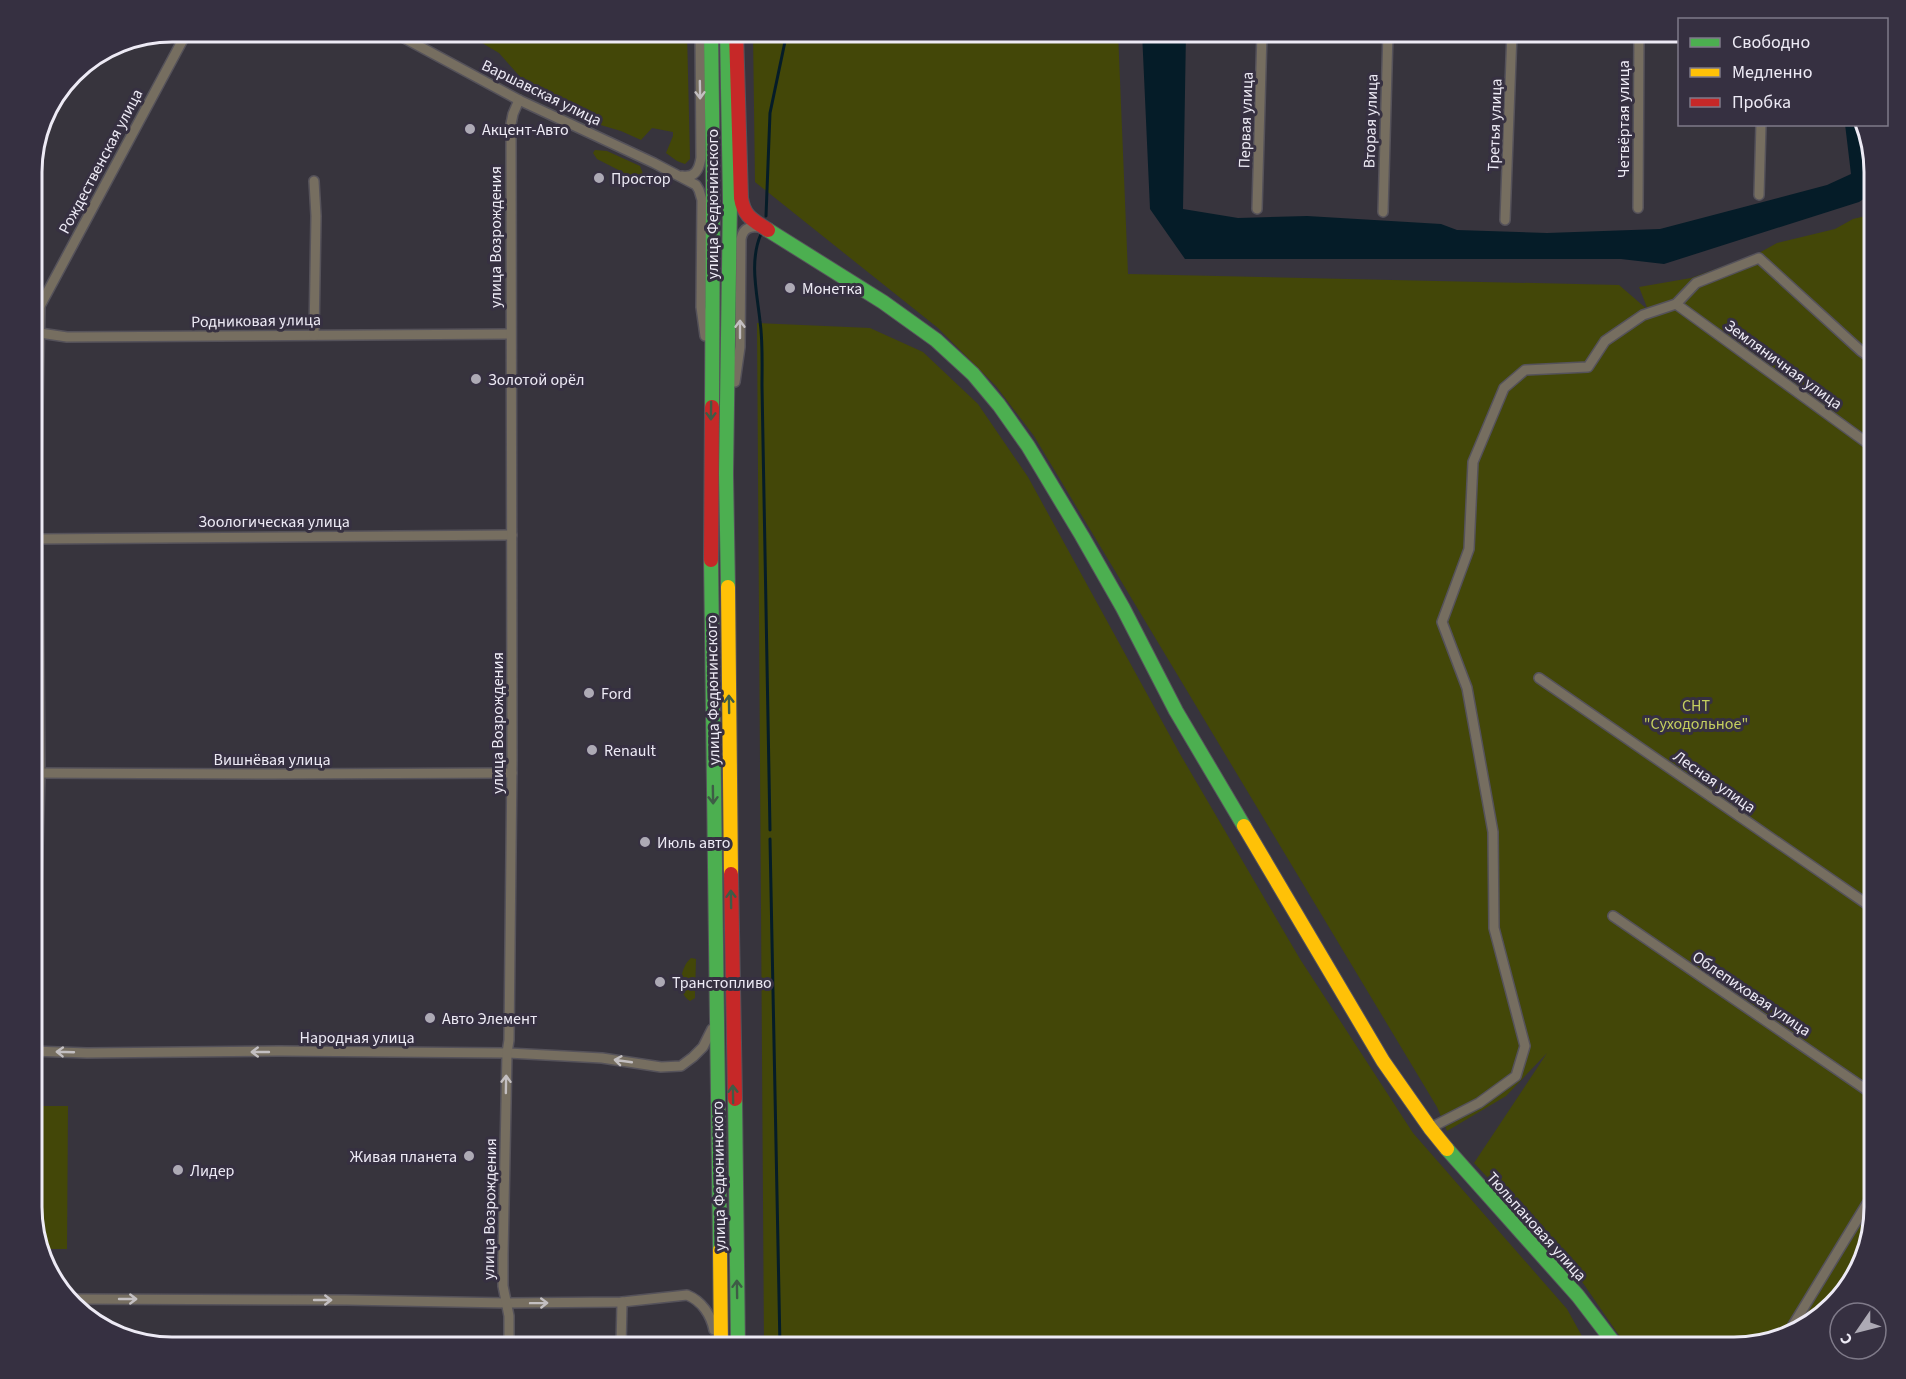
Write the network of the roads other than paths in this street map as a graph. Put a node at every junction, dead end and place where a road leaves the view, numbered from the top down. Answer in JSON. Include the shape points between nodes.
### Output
{"nodes":[{"id":1,"x":181,"y":42,"type":"edge"},
{"id":2,"x":412,"y":42,"type":"edge"},
{"id":3,"x":700,"y":42,"type":"edge"},
{"id":4,"x":711,"y":42,"type":"edge"},
{"id":5,"x":727,"y":42,"type":"edge"},
{"id":6,"x":736,"y":42,"type":"edge"},
{"id":7,"x":1262,"y":42,"type":"edge"},
{"id":8,"x":1388,"y":42,"type":"edge"},
{"id":9,"x":1512,"y":42,"type":"edge"},
{"id":10,"x":1639,"y":42,"type":"edge"},
{"id":11,"x":519,"y":100,"type":"junction"},
{"id":12,"x":1761,"y":126,"type":"edge"},
{"id":13,"x":680,"y":176,"type":"junction"},
{"id":14,"x":314,"y":181,"type":"dead end"},
{"id":15,"x":1759,"y":195,"type":"dead end"},
{"id":16,"x":1638,"y":208,"type":"dead end"},
{"id":17,"x":1257,"y":209,"type":"dead end"},
{"id":18,"x":1383,"y":212,"type":"dead end"},
{"id":19,"x":1506,"y":220,"type":"dead end"},
{"id":20,"x":767,"y":229,"type":"junction"},
{"id":21,"x":42,"y":293,"type":"edge"},
{"id":22,"x":1676,"y":304,"type":"junction"},
{"id":23,"x":42,"y":333,"type":"edge"},
{"id":24,"x":510,"y":334,"type":"junction"},
{"id":25,"x":314,"y":335,"type":"junction"},
{"id":26,"x":1864,"y":352,"type":"edge"},
{"id":27,"x":711,"y":377,"type":"junction"},
{"id":28,"x":727,"y":429,"type":"junction"},
{"id":29,"x":1864,"y":440,"type":"edge"},
{"id":30,"x":512,"y":535,"type":"junction"},
{"id":31,"x":42,"y":539,"type":"edge"},
{"id":32,"x":1539,"y":678,"type":"dead end"},
{"id":33,"x":42,"y":773,"type":"edge"},
{"id":34,"x":512,"y":773,"type":"junction"},
{"id":35,"x":1864,"y":901,"type":"edge"},
{"id":36,"x":1613,"y":916,"type":"dead end"},
{"id":37,"x":716,"y":1020,"type":"junction"},
{"id":38,"x":42,"y":1051,"type":"edge"},
{"id":39,"x":507,"y":1053,"type":"junction"},
{"id":40,"x":1864,"y":1087,"type":"edge"},
{"id":41,"x":1430,"y":1128,"type":"junction"},
{"id":42,"x":1864,"y":1210,"type":"edge"},
{"id":43,"x":80,"y":1299,"type":"edge"},
{"id":44,"x":622,"y":1302,"type":"junction"},
{"id":45,"x":508,"y":1303,"type":"junction"},
{"id":46,"x":1795,"y":1322,"type":"edge"},
{"id":47,"x":509,"y":1337,"type":"edge"},
{"id":48,"x":621,"y":1337,"type":"edge"},
{"id":49,"x":717,"y":1337,"type":"edge"},
{"id":50,"x":720,"y":1337,"type":"edge"},
{"id":51,"x":738,"y":1337,"type":"edge"},
{"id":52,"x":1609,"y":1337,"type":"edge"}],
"edges":[{"from":1,"to":21,"type":"street","name":"Рождественская улица"},
{"from":2,"to":11,"type":"street","name":"Варшавская улица"},
{"from":3,"to":13,"type":"street","one_way":true,"via":[[700,166],[691,176]]},
{"from":4,"to":27,"type":"main road","name":"улица Федюнинского"},
{"from":5,"to":28,"type":"main road","name":"улица Федюнинского"},
{"from":6,"to":20,"type":"main road","name":"Тюльпановая улица","via":[[741,205],[747,216]]},
{"from":7,"to":17,"type":"street","name":"Первая улица"},
{"from":8,"to":18,"type":"street","name":"Вторая улица"},
{"from":9,"to":19,"type":"street","name":"Третья улица"},
{"from":10,"to":16,"type":"street","name":"Четвёртая улица"},
{"from":11,"to":13,"type":"street","name":"Варшавская улица"},
{"from":11,"to":24,"type":"street","name":"улица Возрождения","via":[[511,123]]},
{"from":12,"to":15,"type":"street"},
{"from":13,"to":27,"type":"street","name":"Варшавская улица","via":[[696,185],[702,200],[701,307]]},
{"from":14,"to":25,"type":"street"},
{"from":28,"to":20,"type":"street","one_way":true,"via":[[740,347],[741,239],[751,227]]},
{"from":20,"to":41,"type":"main road","name":"Тюльпановая улица","via":[[936,340],[999,405],[1028,446],[1112,587],[1176,711],[1301,925],[1383,1061]]},
{"from":22,"to":26,"type":"street","via":[[1696,283],[1759,258]]},
{"from":22,"to":29,"type":"street","name":"Земляничная улица"},
{"from":22,"to":41,"type":"street","via":[[1643,315],[1605,341],[1588,367],[1525,370],[1504,388],[1473,462],[1469,549],[1442,622],[1467,688],[1493,832],[1494,928],[1525,1046],[1515,1076],[1479,1103]]},
{"from":23,"to":25,"type":"street","name":"Родниковая улица","via":[[67,337]]},
{"from":24,"to":25,"type":"street","name":"Родниковая улица"},
{"from":24,"to":30,"type":"street","name":"улица Возрождения"},
{"from":27,"to":37,"type":"main road","name":"улица Федюнинского","one_way":true},
{"from":51,"to":28,"type":"main road","name":"улица Федюнинского","one_way":true},
{"from":30,"to":31,"type":"street","name":"Зоологическая улица"},
{"from":30,"to":34,"type":"street","name":"улица Возрождения"},
{"from":32,"to":35,"type":"street","name":"Лесная улица"},
{"from":33,"to":34,"type":"street","name":"Вишнёвая улица"},
{"from":34,"to":39,"type":"street","name":"улица Возрождения"},
{"from":36,"to":40,"type":"street","name":"Облепиховая улица"},
{"from":37,"to":39,"type":"street","name":"Народная улица","one_way":true,"via":[[703,1047],[681,1066]]},
{"from":37,"to":50,"type":"main road","name":"улица Федюнинского"},
{"from":39,"to":38,"type":"street","name":"Народная улица","one_way":true},
{"from":45,"to":39,"type":"street","name":"улица Возрождения","one_way":true,"via":[[503,1286]]},
{"from":41,"to":52,"type":"main road","name":"Тюльпановая улица"},
{"from":42,"to":46,"type":"street"},
{"from":43,"to":45,"type":"street","one_way":true},
{"from":45,"to":44,"type":"street","one_way":true},
{"from":44,"to":48,"type":"street"},
{"from":44,"to":49,"type":"street","via":[[687,1295],[708,1314]]},
{"from":45,"to":47,"type":"street","name":"улица Возрождения"}]}
